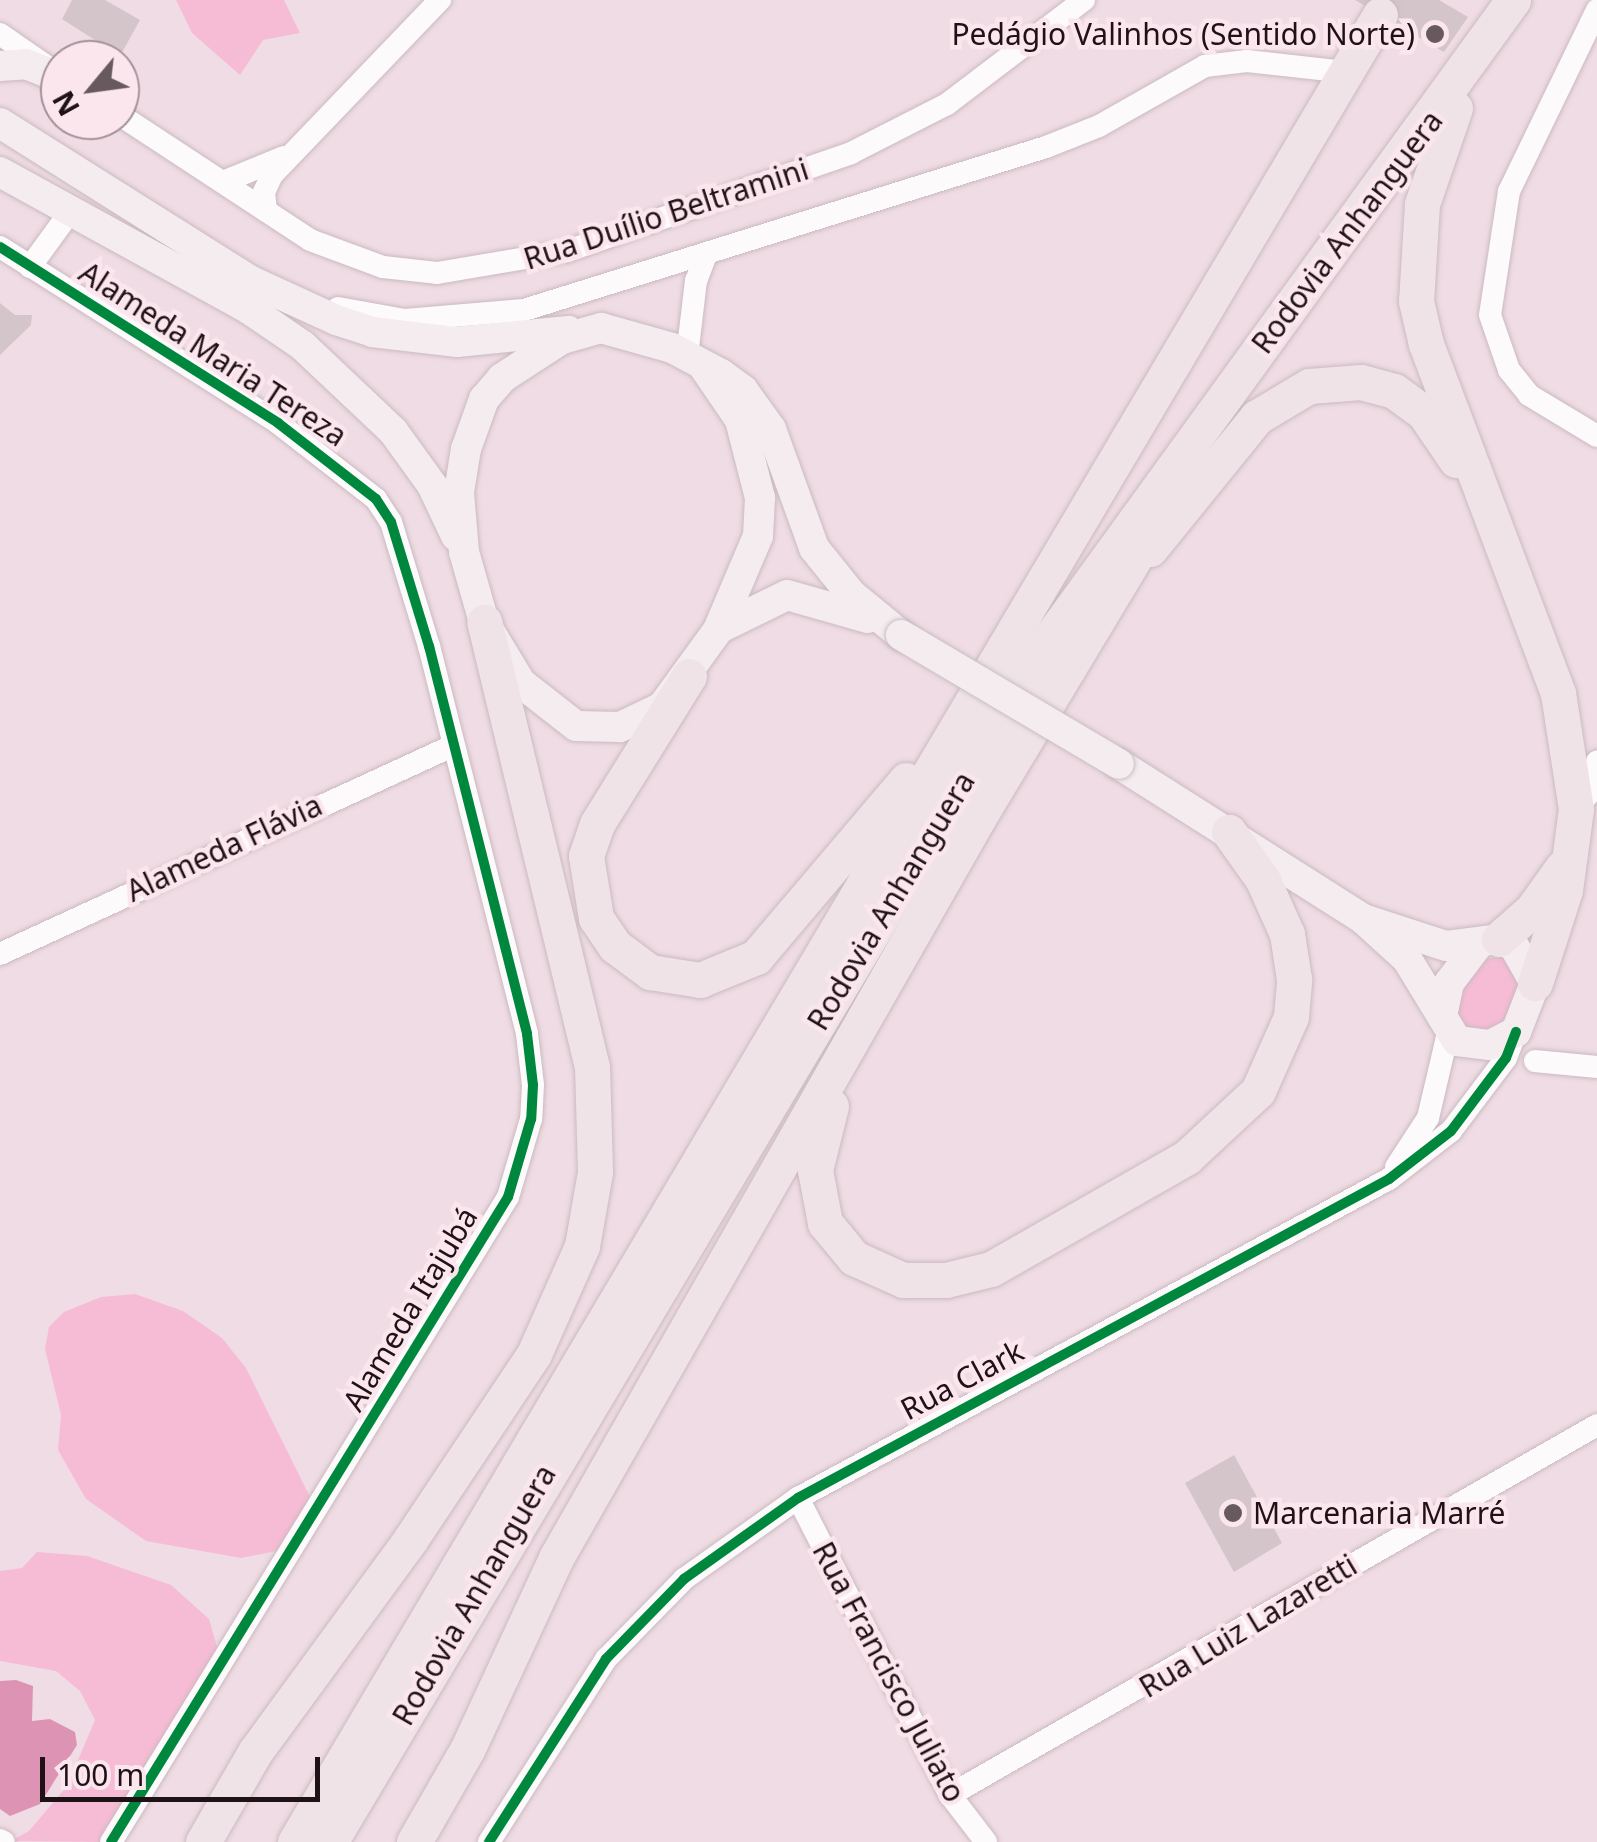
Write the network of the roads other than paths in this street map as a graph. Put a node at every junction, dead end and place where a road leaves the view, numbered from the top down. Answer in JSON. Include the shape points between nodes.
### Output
{"nodes":[{"id":1,"x":440,"y":0,"type":"edge"},
{"id":2,"x":1084,"y":0,"type":"edge"},
{"id":3,"x":1513,"y":0,"type":"edge"},
{"id":4,"x":1597,"y":10,"type":"edge"},
{"id":5,"x":1380,"y":14,"type":"dead end"},
{"id":6,"x":0,"y":34,"type":"edge"},
{"id":7,"x":1472,"y":61,"type":"junction"},
{"id":8,"x":40,"y":62,"type":"edge"},
{"id":9,"x":0,"y":66,"type":"edge"},
{"id":10,"x":40,"y":69,"type":"edge"},
{"id":11,"x":1347,"y":72,"type":"junction"},
{"id":12,"x":0,"y":123,"type":"edge"},
{"id":13,"x":140,"y":128,"type":"edge"},
{"id":14,"x":291,"y":154,"type":"junction"},
{"id":15,"x":0,"y":172,"type":"edge"},
{"id":16,"x":223,"y":182,"type":"junction"},
{"id":17,"x":266,"y":211,"type":"junction"},
{"id":18,"x":70,"y":212,"type":"junction"},
{"id":19,"x":0,"y":248,"type":"edge"},
{"id":20,"x":707,"y":253,"type":"junction"},
{"id":21,"x":30,"y":267,"type":"junction"},
{"id":22,"x":304,"y":307,"type":"junction"},
{"id":23,"x":601,"y":328,"type":"junction"},
{"id":24,"x":696,"y":361,"type":"junction"},
{"id":25,"x":1238,"y":377,"type":"junction"},
{"id":26,"x":1597,"y":436,"type":"edge"},
{"id":27,"x":464,"y":552,"type":"junction"},
{"id":28,"x":1506,"y":556,"type":"junction"},
{"id":29,"x":1104,"y":610,"type":"junction"},
{"id":30,"x":484,"y":622,"type":"junction"},
{"id":31,"x":891,"y":628,"type":"junction"},
{"id":32,"x":718,"y":630,"type":"junction"},
{"id":33,"x":1008,"y":646,"type":"junction"},
{"id":34,"x":689,"y":676,"type":"junction"},
{"id":35,"x":450,"y":747,"type":"junction"},
{"id":36,"x":1597,"y":762,"type":"edge"},
{"id":37,"x":1576,"y":809,"type":"junction"},
{"id":38,"x":1229,"y":832,"type":"junction"},
{"id":39,"x":1573,"y":850,"type":"junction"},
{"id":40,"x":1363,"y":919,"type":"junction"},
{"id":41,"x":1488,"y":943,"type":"junction"},
{"id":42,"x":0,"y":954,"type":"edge"},
{"id":43,"x":1535,"y":983,"type":"junction"},
{"id":44,"x":869,"y":1013,"type":"junction"},
{"id":45,"x":1445,"y":1024,"type":"junction"},
{"id":46,"x":1516,"y":1032,"type":"junction"},
{"id":47,"x":1535,"y":1061,"type":"dead end"},
{"id":48,"x":1597,"y":1067,"type":"edge"},
{"id":49,"x":1389,"y":1178,"type":"junction"},
{"id":50,"x":1597,"y":1424,"type":"edge"},
{"id":51,"x":798,"y":1498,"type":"junction"},
{"id":52,"x":950,"y":1795,"type":"junction"},
{"id":53,"x":112,"y":1842,"type":"edge"},
{"id":54,"x":203,"y":1842,"type":"edge"},
{"id":55,"x":295,"y":1842,"type":"edge"},
{"id":56,"x":330,"y":1842,"type":"edge"},
{"id":57,"x":414,"y":1842,"type":"edge"},
{"id":58,"x":488,"y":1842,"type":"edge"},
{"id":59,"x":986,"y":1842,"type":"edge"}],
"edges":[{"from":1,"to":14,"type":"street"},
{"from":2,"to":17,"type":"street","name":"Rua Duílio Beltramini","via":[[947,104],[851,153],[567,251],[436,274],[384,267],[310,240]]},
{"from":3,"to":7,"type":"highway","name":"Rodovia Anhanguera"},
{"from":4,"to":26,"type":"street","via":[[1509,191],[1490,315],[1509,370],[1529,395]]},
{"from":5,"to":11,"type":"highway","name":"Rodovia Anhanguera"},
{"from":6,"to":8,"type":"street"},
{"from":7,"to":25,"type":"highway","name":"Rodovia Anhanguera"},
{"from":7,"to":28,"type":"highway","via":[[1422,204],[1416,302]]},
{"from":9,"to":10,"type":"main road"},
{"from":11,"to":20,"type":"street","via":[[1247,61],[1205,66],[1099,126],[1046,147]]},
{"from":11,"to":33,"type":"highway","name":"Rodovia Anhanguera"},
{"from":12,"to":22,"type":"main road","via":[[118,202]]},
{"from":13,"to":16,"type":"street","name":"Rua Duílio Beltramini"},
{"from":14,"to":16,"type":"street"},
{"from":14,"to":17,"type":"street","via":[[264,192]]},
{"from":15,"to":18,"type":"main road"},
{"from":16,"to":17,"type":"street","name":"Rua Duílio Beltramini"},
{"from":18,"to":21,"type":"street"},
{"from":18,"to":27,"type":"main road","via":[[249,309],[362,396],[432,485]]},
{"from":19,"to":21,"type":"street","name":"Alameda Maria Tereza"},
{"from":20,"to":22,"type":"street","via":[[484,316],[406,320]]},
{"from":20,"to":24,"type":"street","via":[[696,281]]},
{"from":21,"to":35,"type":"street","name":"Alameda Maria Tereza","via":[[278,423],[376,498],[391,522],[429,646]]},
{"from":22,"to":23,"type":"main road","via":[[372,332],[456,342]]},
{"from":23,"to":24,"type":"main road"},
{"from":23,"to":27,"type":"main road","via":[[525,360],[484,399],[459,492]]},
{"from":24,"to":31,"type":"main road","via":[[743,390],[762,414],[814,548]]},
{"from":24,"to":32,"type":"main road","via":[[740,420],[760,498],[758,536]]},
{"from":25,"to":29,"type":"highway"},
{"from":25,"to":56,"type":"highway","name":"Rodovia Anhanguera","via":[[1040,653],[486,1571]]},
{"from":27,"to":30,"type":"main road"},
{"from":28,"to":29,"type":"highway","via":[[1424,413],[1375,384],[1328,382],[1292,392],[1256,417]]},
{"from":28,"to":37,"type":"highway","via":[[1558,693]]},
{"from":29,"to":44,"type":"highway"},
{"from":30,"to":34,"type":"main road","via":[[521,684],[576,726],[620,728],[644,719]]},
{"from":30,"to":54,"type":"highway","via":[[592,1068],[595,1172],[582,1246],[534,1354],[410,1540],[255,1752]]},
{"from":31,"to":32,"type":"main road","via":[[787,595],[764,601]]},
{"from":31,"to":38,"type":"main road","bridge":true},
{"from":32,"to":34,"type":"main road"},
{"from":33,"to":34,"type":"highway","via":[[771,942],[738,969],[700,980],[650,972],[615,946],[592,908],[586,866],[597,824]]},
{"from":33,"to":55,"type":"highway","name":"Rodovia Anhanguera"},
{"from":35,"to":42,"type":"street","name":"Alameda Flávia"},
{"from":35,"to":53,"type":"street","name":"Alameda Itajubá","via":[[527,1034],[531,1119],[521,1162],[508,1197]]},
{"from":36,"to":37,"type":"street","via":[[1592,790]]},
{"from":37,"to":39,"type":"highway"},
{"from":38,"to":40,"type":"main road"},
{"from":38,"to":44,"type":"highway","via":[[1271,894],[1292,960],[1291,1017],[1271,1073],[1243,1109],[1188,1157],[1029,1251],[972,1276],[926,1282],[872,1269],[833,1236],[819,1204],[816,1154]]},
{"from":39,"to":41,"type":"highway","via":[[1532,910]]},
{"from":39,"to":43,"type":"highway"},
{"from":40,"to":41,"type":"main road","via":[[1417,939]]},
{"from":40,"to":45,"type":"main road","via":[[1407,959]]},
{"from":41,"to":43,"type":"main road","via":[[1525,957]]},
{"from":41,"to":45,"type":"main road","via":[[1450,983]]},
{"from":43,"to":46,"type":"main road"},
{"from":44,"to":57,"type":"highway","via":[[556,1558],[466,1750]]},
{"from":45,"to":46,"type":"main road","via":[[1472,1047]]},
{"from":45,"to":49,"type":"street","name":"Rua Clark","via":[[1428,1118]]},
{"from":46,"to":49,"type":"street","name":"Rua Clark","via":[[1506,1058],[1451,1131]]},
{"from":47,"to":48,"type":"street"},
{"from":49,"to":51,"type":"street","name":"Rua Clark"},
{"from":50,"to":52,"type":"street","name":"Rua Luiz Lazaretti"},
{"from":51,"to":52,"type":"street","name":"Rua Francisco Juliato"},
{"from":51,"to":58,"type":"street","name":"Rua Clark","via":[[684,1580],[606,1659]]},
{"from":52,"to":59,"type":"street","name":"Rua Francisco Juliato"}]}
